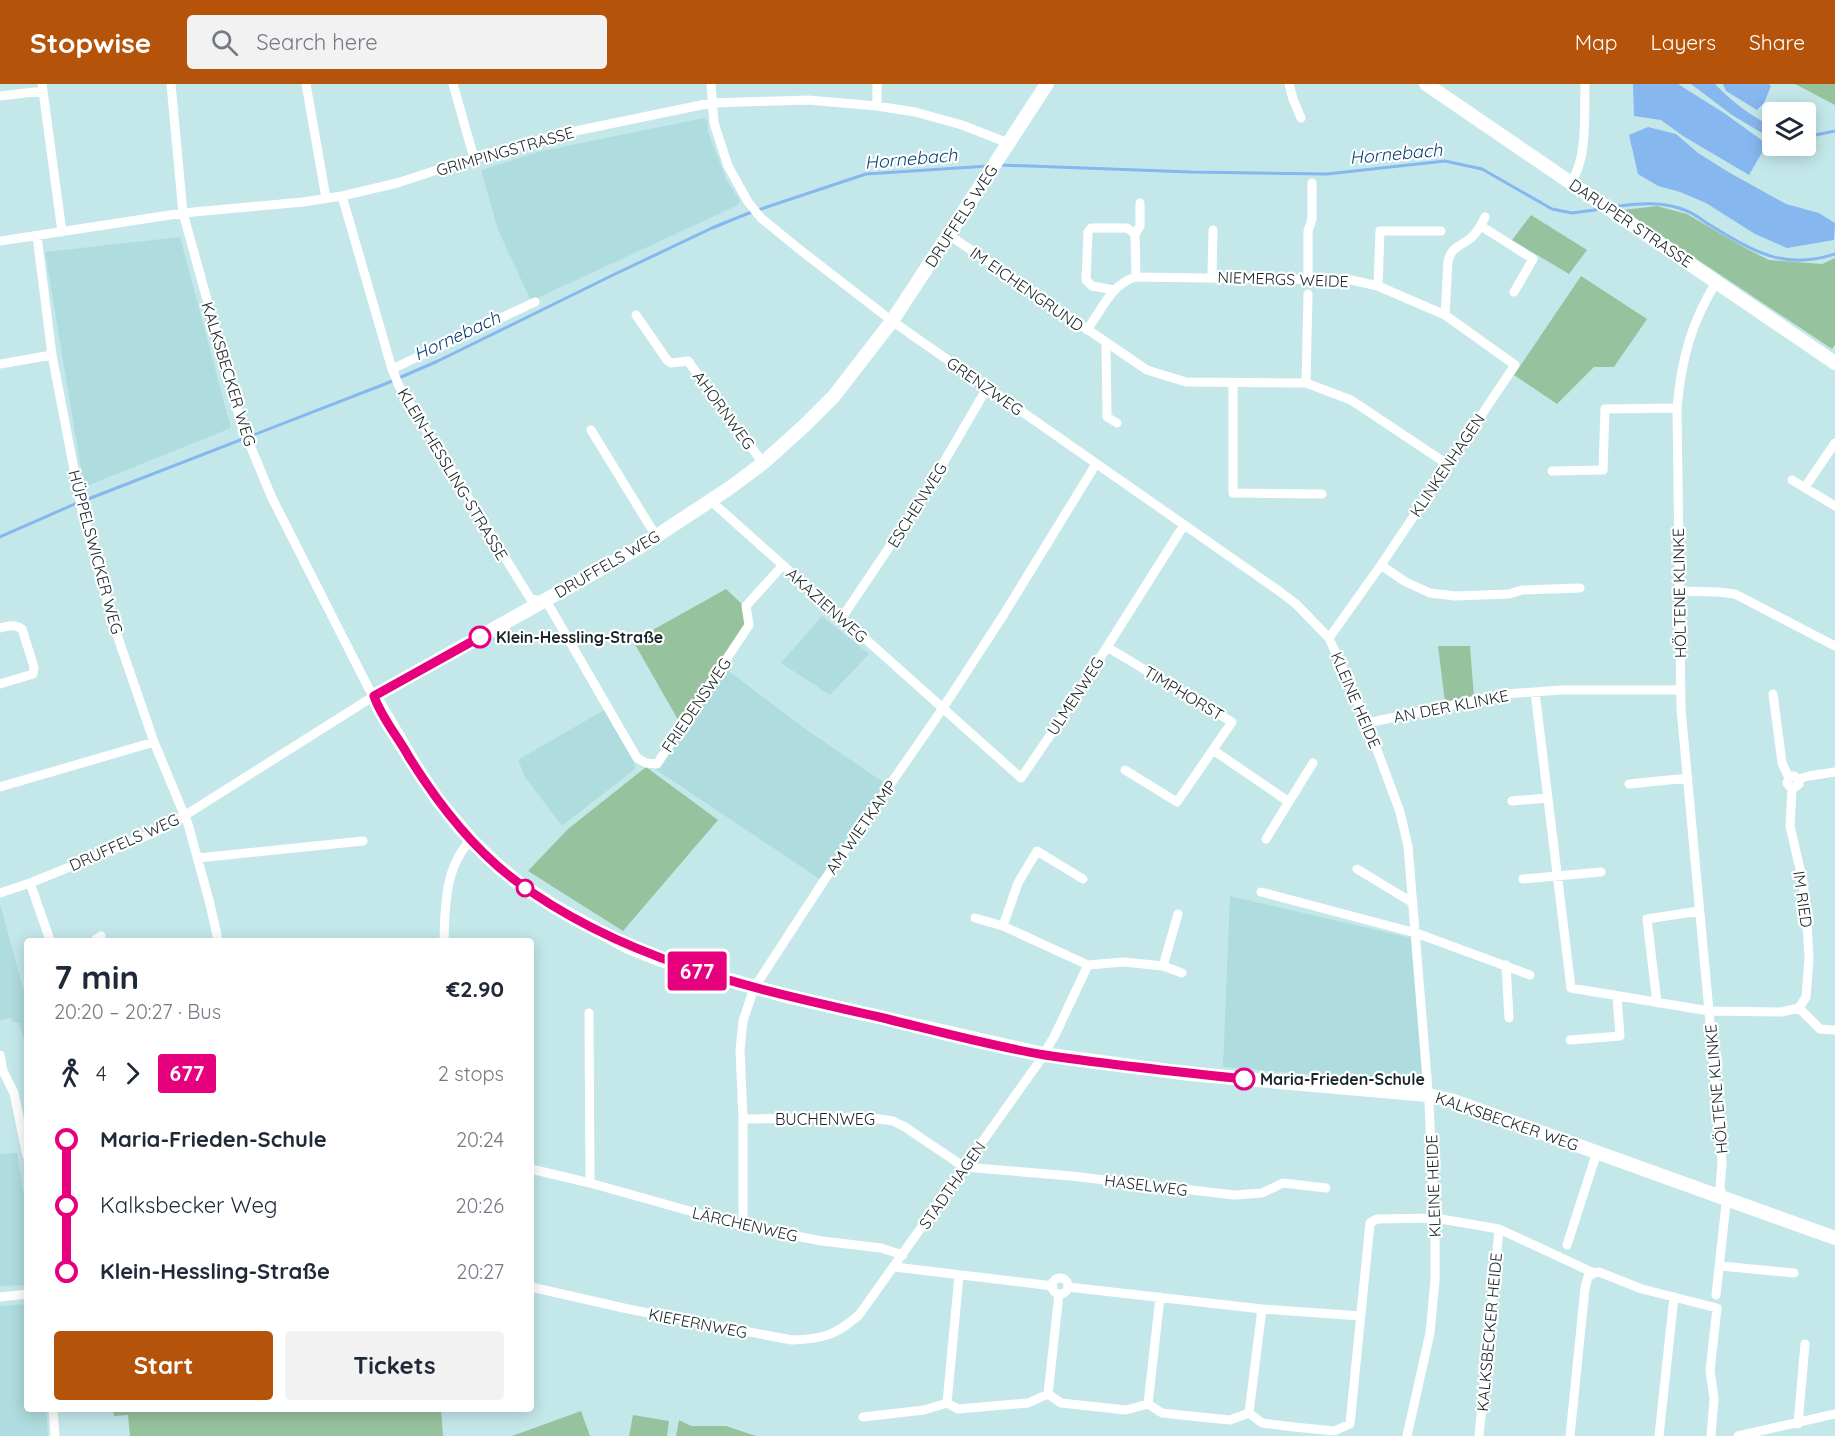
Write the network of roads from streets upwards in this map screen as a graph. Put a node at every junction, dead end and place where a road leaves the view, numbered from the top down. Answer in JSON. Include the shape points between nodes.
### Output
{"nodes":[{"id":1,"x":171,"y":84,"type":"edge"},
{"id":2,"x":306,"y":84,"type":"edge"},
{"id":3,"x":453,"y":84,"type":"edge"},
{"id":4,"x":711,"y":84,"type":"edge"},
{"id":5,"x":877,"y":84,"type":"edge"},
{"id":6,"x":1047,"y":84,"type":"edge"},
{"id":7,"x":1289,"y":84,"type":"edge"},
{"id":8,"x":1426,"y":84,"type":"edge"},
{"id":9,"x":1585,"y":84,"type":"edge"},
{"id":10,"x":42,"y":87,"type":"edge"},
{"id":11,"x":0,"y":96,"type":"edge"},
{"id":12,"x":711,"y":103,"type":"junction"},
{"id":13,"x":877,"y":106,"type":"junction"},
{"id":14,"x":1301,"y":118,"type":"dead end"},
{"id":15,"x":1004,"y":149,"type":"junction"},
{"id":16,"x":474,"y":158,"type":"junction"},
{"id":17,"x":1571,"y":182,"type":"junction"},
{"id":18,"x":1312,"y":183,"type":"dead end"},
{"id":19,"x":342,"y":196,"type":"junction"},
{"id":20,"x":326,"y":198,"type":"junction"},
{"id":21,"x":1140,"y":203,"type":"dead end"},
{"id":22,"x":183,"y":213,"type":"junction"},
{"id":23,"x":1213,"y":230,"type":"dead end"},
{"id":24,"x":1441,"y":231,"type":"dead end"},
{"id":25,"x":62,"y":232,"type":"junction"},
{"id":26,"x":1135,"y":234,"type":"junction"},
{"id":27,"x":949,"y":235,"type":"junction"},
{"id":28,"x":37,"y":236,"type":"junction"},
{"id":29,"x":0,"y":241,"type":"edge"},
{"id":30,"x":1136,"y":276,"type":"junction"},
{"id":31,"x":1212,"y":277,"type":"junction"},
{"id":32,"x":1308,"y":279,"type":"junction"},
{"id":33,"x":1717,"y":281,"type":"junction"},
{"id":34,"x":1378,"y":286,"type":"junction"},
{"id":35,"x":1114,"y":290,"type":"junction"},
{"id":36,"x":1514,"y":292,"type":"dead end"},
{"id":37,"x":1308,"y":294,"type":"dead end"},
{"id":38,"x":535,"y":302,"type":"dead end"},
{"id":39,"x":636,"y":315,"type":"dead end"},
{"id":40,"x":1445,"y":315,"type":"junction"},
{"id":41,"x":892,"y":321,"type":"junction"},
{"id":42,"x":1087,"y":330,"type":"junction"},
{"id":43,"x":1106,"y":344,"type":"junction"},
{"id":44,"x":52,"y":355,"type":"junction"},
{"id":45,"x":1835,"y":363,"type":"edge"},
{"id":46,"x":0,"y":364,"type":"edge"},
{"id":47,"x":1515,"y":365,"type":"joint"},
{"id":48,"x":392,"y":369,"type":"junction"},
{"id":49,"x":1306,"y":382,"type":"junction"},
{"id":50,"x":1233,"y":383,"type":"junction"},
{"id":51,"x":987,"y":388,"type":"junction"},
{"id":52,"x":1677,"y":408,"type":"junction"},
{"id":53,"x":1117,"y":423,"type":"dead end"},
{"id":54,"x":591,"y":430,"type":"dead end"},
{"id":55,"x":1835,"y":443,"type":"edge"},
{"id":56,"x":763,"y":463,"type":"junction"},
{"id":57,"x":1096,"y":464,"type":"junction"},
{"id":58,"x":1447,"y":464,"type":"junction"},
{"id":59,"x":1552,"y":471,"type":"dead end"},
{"id":60,"x":1792,"y":480,"type":"dead end"},
{"id":61,"x":1805,"y":487,"type":"junction"},
{"id":62,"x":1322,"y":494,"type":"dead end"},
{"id":63,"x":711,"y":501,"type":"junction"},
{"id":64,"x":1835,"y":506,"type":"edge"},
{"id":65,"x":1184,"y":525,"type":"junction"},
{"id":66,"x":656,"y":536,"type":"junction"},
{"id":67,"x":783,"y":565,"type":"junction"},
{"id":68,"x":1381,"y":565,"type":"junction"},
{"id":69,"x":1580,"y":588,"type":"dead end"},
{"id":70,"x":1678,"y":591,"type":"junction"},
{"id":71,"x":540,"y":603,"type":"junction"},
{"id":72,"x":841,"y":619,"type":"junction"},
{"id":73,"x":0,"y":628,"type":"edge"},
{"id":74,"x":1329,"y":638,"type":"junction"},
{"id":75,"x":1835,"y":646,"type":"edge"},
{"id":76,"x":1107,"y":647,"type":"junction"},
{"id":77,"x":0,"y":684,"type":"edge"},
{"id":78,"x":1680,"y":690,"type":"junction"},
{"id":79,"x":1535,"y":692,"type":"junction"},
{"id":80,"x":1773,"y":694,"type":"dead end"},
{"id":81,"x":374,"y":696,"type":"junction"},
{"id":82,"x":944,"y":708,"type":"junction"},
{"id":83,"x":1367,"y":723,"type":"junction"},
{"id":84,"x":154,"y":742,"type":"junction"},
{"id":85,"x":1213,"y":750,"type":"junction"},
{"id":86,"x":1313,"y":763,"type":"dead end"},
{"id":87,"x":1125,"y":770,"type":"dead end"},
{"id":88,"x":1835,"y":772,"type":"edge"},
{"id":89,"x":1688,"y":778,"type":"junction"},
{"id":90,"x":1793,"y":779,"type":"junction"},
{"id":91,"x":1629,"y":784,"type":"dead end"},
{"id":92,"x":0,"y":787,"type":"edge"},
{"id":93,"x":1547,"y":798,"type":"junction"},
{"id":94,"x":1512,"y":801,"type":"dead end"},
{"id":95,"x":1288,"y":802,"type":"junction"},
{"id":96,"x":184,"y":816,"type":"junction"},
{"id":97,"x":1266,"y":839,"type":"dead end"},
{"id":98,"x":471,"y":840,"type":"junction"},
{"id":99,"x":363,"y":841,"type":"dead end"},
{"id":100,"x":198,"y":858,"type":"junction"},
{"id":101,"x":1357,"y":869,"type":"dead end"},
{"id":102,"x":1601,"y":872,"type":"dead end"},
{"id":103,"x":1557,"y":878,"type":"junction"},
{"id":104,"x":1083,"y":879,"type":"dead end"},
{"id":105,"x":1523,"y":879,"type":"dead end"},
{"id":106,"x":30,"y":883,"type":"junction"},
{"id":107,"x":0,"y":892,"type":"edge"},
{"id":108,"x":1260,"y":892,"type":"dead end"},
{"id":109,"x":1413,"y":903,"type":"junction"},
{"id":110,"x":1700,"y":911,"type":"junction"},
{"id":111,"x":1178,"y":914,"type":"dead end"},
{"id":112,"x":975,"y":918,"type":"dead end"},
{"id":113,"x":1003,"y":926,"type":"junction"},
{"id":114,"x":1416,"y":933,"type":"junction"},
{"id":115,"x":49,"y":938,"type":"edge"},
{"id":116,"x":218,"y":938,"type":"edge"},
{"id":117,"x":444,"y":938,"type":"edge"},
{"id":118,"x":1088,"y":965,"type":"junction"},
{"id":119,"x":1506,"y":965,"type":"junction"},
{"id":120,"x":1163,"y":966,"type":"junction"},
{"id":121,"x":1182,"y":973,"type":"dead end"},
{"id":122,"x":1530,"y":975,"type":"dead end"},
{"id":123,"x":754,"y":988,"type":"junction"},
{"id":124,"x":1617,"y":996,"type":"junction"},
{"id":125,"x":1657,"y":1003,"type":"junction"},
{"id":126,"x":1799,"y":1008,"type":"junction"},
{"id":127,"x":1709,"y":1011,"type":"junction"},
{"id":128,"x":589,"y":1012,"type":"dead end"},
{"id":129,"x":1509,"y":1018,"type":"dead end"},
{"id":130,"x":1835,"y":1030,"type":"edge"},
{"id":131,"x":1570,"y":1040,"type":"dead end"},
{"id":132,"x":1043,"y":1054,"type":"junction"},
{"id":133,"x":0,"y":1055,"type":"edge"},
{"id":134,"x":1428,"y":1095,"type":"junction"},
{"id":135,"x":743,"y":1119,"type":"junction"},
{"id":136,"x":24,"y":1141,"type":"edge"},
{"id":137,"x":1597,"y":1152,"type":"junction"},
{"id":138,"x":964,"y":1167,"type":"junction"},
{"id":139,"x":534,"y":1170,"type":"edge"},
{"id":140,"x":590,"y":1183,"type":"junction"},
{"id":141,"x":1326,"y":1188,"type":"dead end"},
{"id":142,"x":1724,"y":1197,"type":"junction"},
{"id":143,"x":1435,"y":1218,"type":"junction"},
{"id":144,"x":743,"y":1226,"type":"junction"},
{"id":145,"x":1499,"y":1229,"type":"junction"},
{"id":146,"x":1835,"y":1238,"type":"edge"},
{"id":147,"x":1567,"y":1245,"type":"dead end"},
{"id":148,"x":903,"y":1255,"type":"junction"},
{"id":149,"x":1721,"y":1266,"type":"junction"},
{"id":150,"x":895,"y":1267,"type":"junction"},
{"id":151,"x":1594,"y":1273,"type":"junction"},
{"id":152,"x":1794,"y":1273,"type":"dead end"},
{"id":153,"x":959,"y":1276,"type":"junction"},
{"id":154,"x":1053,"y":1286,"type":"junction"},
{"id":155,"x":1068,"y":1287,"type":"junction"},
{"id":156,"x":534,"y":1288,"type":"edge"},
{"id":157,"x":24,"y":1294,"type":"edge"},
{"id":158,"x":1059,"y":1294,"type":"junction"},
{"id":159,"x":1716,"y":1295,"type":"dead end"},
{"id":160,"x":0,"y":1297,"type":"edge"},
{"id":161,"x":1160,"y":1297,"type":"junction"},
{"id":162,"x":1674,"y":1297,"type":"junction"},
{"id":163,"x":1262,"y":1309,"type":"junction"},
{"id":164,"x":859,"y":1315,"type":"joint"},
{"id":165,"x":1359,"y":1316,"type":"junction"},
{"id":166,"x":1805,"y":1344,"type":"dead end"},
{"id":167,"x":1048,"y":1394,"type":"junction"},
{"id":168,"x":947,"y":1404,"type":"junction"},
{"id":169,"x":1148,"y":1404,"type":"junction"},
{"id":170,"x":53,"y":1412,"type":"edge"},
{"id":171,"x":1249,"y":1413,"type":"junction"},
{"id":172,"x":1835,"y":1414,"type":"edge"},
{"id":173,"x":863,"y":1418,"type":"dead end"},
{"id":174,"x":1798,"y":1424,"type":"junction"},
{"id":175,"x":55,"y":1436,"type":"edge"},
{"id":176,"x":1407,"y":1436,"type":"edge"},
{"id":177,"x":1479,"y":1436,"type":"edge"},
{"id":178,"x":1570,"y":1436,"type":"edge"},
{"id":179,"x":1659,"y":1436,"type":"edge"},
{"id":180,"x":1711,"y":1436,"type":"edge"},
{"id":181,"x":1738,"y":1436,"type":"edge"}],
"edges":[{"from":1,"to":22,"type":"street","name":"KALKSBECKER WEG"},
{"from":2,"to":20,"type":"street"},
{"from":3,"to":16,"type":"street"},
{"from":4,"to":12,"type":"street","name":"GRENZWEG"},
{"from":5,"to":13,"type":"street"},
{"from":6,"to":15,"type":"street","name":"DRUFFELS WEG"},
{"from":7,"to":14,"type":"street"},
{"from":8,"to":17,"type":"street","name":"DARUPER STRASSE"},
{"from":9,"to":17,"type":"street","via":[[1581,160]]},
{"from":10,"to":11,"type":"street"},
{"from":10,"to":25,"type":"street"},
{"from":12,"to":13,"type":"street","name":"GRIMPINGSTRASSE","via":[[808,100]]},
{"from":12,"to":16,"type":"street","name":"GRIMPINGSTRASSE","via":[[556,135]]},
{"from":12,"to":41,"type":"street","name":"GRENZWEG","via":[[728,166],[761,218]]},
{"from":13,"to":15,"type":"street","name":"GRIMPINGSTRASSE","via":[[953,123]]},
{"from":15,"to":27,"type":"street","name":"DRUFFELS WEG"},
{"from":16,"to":19,"type":"street","name":"GRIMPINGSTRASSE"},
{"from":17,"to":33,"type":"street","name":"DARUPER STRASSE"},
{"from":18,"to":32,"type":"street"},
{"from":19,"to":20,"type":"street","name":"GRIMPINGSTRASSE"},
{"from":19,"to":48,"type":"street","name":"KLEIN-HESSLING-STRASSE"},
{"from":20,"to":22,"type":"street","name":"GRIMPINGSTRASSE"},
{"from":21,"to":26,"type":"street","via":[[1140,226]]},
{"from":22,"to":25,"type":"street","name":"GRIMPINGSTRASSE"},
{"from":22,"to":81,"type":"street","name":"KALKSBECKER WEG","via":[[249,444],[309,572]]},
{"from":23,"to":31,"type":"street"},
{"from":24,"to":34,"type":"street","via":[[1380,231]]},
{"from":25,"to":28,"type":"street","name":"GRIMPINGSTRASSE"},
{"from":26,"to":30,"type":"street"},
{"from":26,"to":35,"type":"street","via":[[1127,228],[1091,228],[1088,232],[1086,280],[1092,286]]},
{"from":27,"to":41,"type":"street","name":"DRUFFELS WEG"},
{"from":27,"to":42,"type":"street","name":"IM EICHENGRUND"},
{"from":28,"to":29,"type":"street","name":"GRIMPINGSTRASSE"},
{"from":28,"to":44,"type":"street","name":"HÜPPELSWICKER WEG"},
{"from":30,"to":31,"type":"street","name":"NIEMERGS WEIDE"},
{"from":30,"to":35,"type":"street"},
{"from":31,"to":32,"type":"street","name":"NIEMERGS WEIDE"},
{"from":32,"to":34,"type":"street","name":"NIEMERGS WEIDE","via":[[1351,280]]},
{"from":33,"to":45,"type":"street","name":"DARUPER STRASSE"},
{"from":33,"to":52,"type":"street","name":"HÖLTENE KLINKE","via":[[1691,331],[1679,375]]},
{"from":34,"to":40,"type":"street","name":"NIEMERGS WEIDE"},
{"from":35,"to":42,"type":"street"},
{"from":36,"to":40,"type":"street","via":[[1533,259],[1483,222],[1471,238],[1450,253]]},
{"from":37,"to":49,"type":"street"},
{"from":38,"to":48,"type":"street"},
{"from":39,"to":56,"type":"street","name":"AHORNWEG","via":[[667,360],[688,362]]},
{"from":40,"to":47,"type":"street","name":"NIEMERGS WEIDE"},
{"from":41,"to":51,"type":"street","name":"GRENZWEG"},
{"from":41,"to":56,"type":"street","name":"DRUFFELS WEG","via":[[834,396]]},
{"from":42,"to":43,"type":"street","name":"IM EICHENGRUND"},
{"from":43,"to":50,"type":"street","name":"IM EICHENGRUND","via":[[1147,370],[1166,377],[1186,382]]},
{"from":43,"to":53,"type":"street","via":[[1107,417]]},
{"from":44,"to":46,"type":"street"},
{"from":44,"to":84,"type":"street","name":"HÜPPELSWICKER WEG","via":[[78,496],[115,628]]},
{"from":47,"to":58,"type":"street","name":"KLINKENHAGEN"},
{"from":48,"to":71,"type":"street","name":"KLEIN-HESSLING-STRASSE","via":[[520,585]]},
{"from":49,"to":50,"type":"street","name":"IM EICHENGRUND"},
{"from":49,"to":58,"type":"street","name":"IM EICHENGRUND","via":[[1351,400]]},
{"from":50,"to":62,"type":"street","via":[[1233,493]]},
{"from":51,"to":57,"type":"street","name":"GRENZWEG"},
{"from":51,"to":72,"type":"street","name":"ESCHENWEG","via":[[927,491]]},
{"from":52,"to":59,"type":"street","via":[[1605,409],[1603,470]]},
{"from":52,"to":70,"type":"street","name":"HÖLTENE KLINKE"},
{"from":54,"to":66,"type":"street"},
{"from":55,"to":61,"type":"street"},
{"from":56,"to":63,"type":"street","name":"DRUFFELS WEG"},
{"from":57,"to":65,"type":"street","name":"GRENZWEG"},
{"from":57,"to":82,"type":"street","name":"AM WIETKAMP"},
{"from":58,"to":68,"type":"street","name":"KLINKENHAGEN"},
{"from":60,"to":61,"type":"street"},
{"from":61,"to":64,"type":"street"},
{"from":63,"to":66,"type":"street","name":"DRUFFELS WEG"},
{"from":63,"to":67,"type":"street","name":"AKAZIENWEG"},
{"from":65,"to":74,"type":"street","name":"GRENZWEG","via":[[1280,591]]},
{"from":65,"to":76,"type":"street","name":"ULMENWEG"},
{"from":66,"to":71,"type":"street","name":"DRUFFELS WEG"},
{"from":67,"to":71,"type":"street","name":"FRIEDENSWEG","via":[[746,606],[749,625],[657,764],[637,758],[548,604]]},
{"from":67,"to":72,"type":"street","name":"AKAZIENWEG"},
{"from":68,"to":69,"type":"street","via":[[1430,593],[1447,595]]},
{"from":68,"to":74,"type":"street","name":"KLINKENHAGEN"},
{"from":70,"to":75,"type":"street","via":[[1735,594]]},
{"from":70,"to":78,"type":"street","name":"HÖLTENE KLINKE"},
{"from":71,"to":81,"type":"street","name":"DRUFFELS WEG"},
{"from":72,"to":82,"type":"street","name":"AKAZIENWEG"},
{"from":73,"to":77,"type":"street","via":[[21,629],[33,667],[33,674]]},
{"from":74,"to":83,"type":"street","name":"KLEINE HEIDE"},
{"from":76,"to":82,"type":"street","name":"ULMENWEG","via":[[1021,778]]},
{"from":76,"to":85,"type":"street","name":"TIMPHORST","via":[[1232,722]]},
{"from":78,"to":79,"type":"street","name":"AN DER KLINKE"},
{"from":78,"to":89,"type":"street","name":"HÖLTENE KLINKE"},
{"from":79,"to":83,"type":"street","name":"AN DER KLINKE","via":[[1475,699]]},
{"from":79,"to":93,"type":"street"},
{"from":80,"to":90,"type":"street","via":[[1782,763]]},
{"from":81,"to":96,"type":"street","name":"DRUFFELS WEG"},
{"from":81,"to":98,"type":"street","name":"KALKSBECKER WEG","via":[[437,799]]},
{"from":82,"to":123,"type":"street","name":"AM WIETKAMP"},
{"from":83,"to":109,"type":"street","name":"KLEINE HEIDE","via":[[1400,812],[1408,846]]},
{"from":84,"to":92,"type":"street"},
{"from":84,"to":96,"type":"street","name":"HÜPPELSWICKER WEG"},
{"from":85,"to":87,"type":"street","name":"TIMPHORST","via":[[1177,802]]},
{"from":85,"to":95,"type":"street"},
{"from":86,"to":95,"type":"street"},
{"from":88,"to":90,"type":"street"},
{"from":89,"to":91,"type":"street"},
{"from":89,"to":110,"type":"street","name":"HÖLTENE KLINKE"},
{"from":90,"to":126,"type":"street","name":"IM RIED","via":[[1799,784],[1792,789],[1790,826],[1803,882],[1808,950],[1806,997]]},
{"from":93,"to":94,"type":"street"},
{"from":93,"to":103,"type":"street"},
{"from":95,"to":97,"type":"street"},
{"from":96,"to":100,"type":"street","name":"HÜPPELSWICKER WEG"},
{"from":96,"to":106,"type":"street","name":"DRUFFELS WEG","via":[[151,834]]},
{"from":98,"to":117,"type":"street","via":[[460,853],[445,896]]},
{"from":98,"to":123,"type":"street","name":"KALKSBECKER WEG","via":[[516,881],[602,933],[661,960]]},
{"from":99,"to":100,"type":"street"},
{"from":100,"to":116,"type":"street","name":"HÜPPELSWICKER WEG"},
{"from":101,"to":109,"type":"street"},
{"from":102,"to":103,"type":"street"},
{"from":103,"to":105,"type":"street"},
{"from":103,"to":124,"type":"street","via":[[1571,988]]},
{"from":104,"to":113,"type":"street","via":[[1037,851],[1018,883]]},
{"from":106,"to":107,"type":"street","name":"DRUFFELS WEG"},
{"from":106,"to":115,"type":"street"},
{"from":108,"to":114,"type":"street"},
{"from":109,"to":114,"type":"street","name":"KLEINE HEIDE"},
{"from":110,"to":125,"type":"street","via":[[1647,919]]},
{"from":110,"to":127,"type":"street","name":"HÖLTENE KLINKE"},
{"from":111,"to":120,"type":"street"},
{"from":112,"to":113,"type":"street"},
{"from":113,"to":118,"type":"street"},
{"from":114,"to":119,"type":"street"},
{"from":114,"to":134,"type":"street","name":"KLEINE HEIDE"},
{"from":118,"to":120,"type":"street","via":[[1124,962]]},
{"from":118,"to":132,"type":"street","name":"STADTHAGEN"},
{"from":119,"to":122,"type":"street"},
{"from":119,"to":129,"type":"street"},
{"from":120,"to":121,"type":"street"},
{"from":123,"to":132,"type":"street","name":"KALKSBECKER WEG"},
{"from":123,"to":135,"type":"street","name":"AM WIETKAMP","via":[[743,1021],[740,1050]]},
{"from":124,"to":125,"type":"street"},
{"from":124,"to":131,"type":"street","via":[[1620,1036]]},
{"from":125,"to":127,"type":"street"},
{"from":126,"to":127,"type":"street","via":[[1781,1012]]},
{"from":126,"to":130,"type":"street","via":[[1820,1029]]},
{"from":127,"to":142,"type":"street","name":"HÖLTENE KLINKE","via":[[1722,1162],[1720,1188]]},
{"from":128,"to":140,"type":"street"},
{"from":132,"to":134,"type":"street","name":"KALKSBECKER WEG","via":[[1189,1074]]},
{"from":132,"to":138,"type":"street","name":"STADTHAGEN"},
{"from":133,"to":136,"type":"street","via":[[14,1093]]},
{"from":134,"to":137,"type":"street","name":"KALKSBECKER WEG"},
{"from":134,"to":143,"type":"street","name":"KLEINE HEIDE"},
{"from":135,"to":138,"type":"street","name":"BUCHENWEG","via":[[881,1119],[905,1126]]},
{"from":135,"to":144,"type":"street","name":"AM WIETKAMP"},
{"from":137,"to":142,"type":"street","name":"KALKSBECKER WEG"},
{"from":137,"to":147,"type":"street","name":"KALKSBECKER WEG"},
{"from":138,"to":141,"type":"street","name":"HASELWEG","via":[[1234,1195],[1262,1193],[1283,1184]]},
{"from":138,"to":148,"type":"street","name":"STADTHAGEN"},
{"from":139,"to":140,"type":"street","name":"LÄRCHENWEG"},
{"from":140,"to":144,"type":"street","name":"LÄRCHENWEG"},
{"from":142,"to":146,"type":"street","name":"KALKSBECKER WEG"},
{"from":142,"to":149,"type":"street","name":"HÖLTENE KLINKE"},
{"from":143,"to":145,"type":"street","name":"KALKSBECKER HEIDE"},
{"from":143,"to":165,"type":"street","name":"KALKSBECKER HEIDE","via":[[1370,1223]]},
{"from":143,"to":176,"type":"street","name":"KLEINE HEIDE","via":[[1430,1333]]},
{"from":144,"to":148,"type":"street","name":"LÄRCHENWEG"},
{"from":145,"to":151,"type":"street","name":"KALKSBECKER HEIDE"},
{"from":145,"to":177,"type":"street","name":"KALKSBECKER HEIDE"},
{"from":148,"to":150,"type":"street","name":"STADTHAGEN"},
{"from":149,"to":152,"type":"street"},
{"from":149,"to":159,"type":"street","name":"HÖLTENE KLINKE"},
{"from":150,"to":153,"type":"street"},
{"from":150,"to":164,"type":"street","name":"STADTHAGEN"},
{"from":151,"to":162,"type":"street","name":"KALKSBECKER HEIDE"},
{"from":151,"to":178,"type":"street","via":[[1588,1277],[1585,1288]]},
{"from":153,"to":154,"type":"street"},
{"from":153,"to":168,"type":"street"},
{"from":154,"to":155,"type":"street","via":[[1054,1281],[1061,1279]]},
{"from":154,"to":158,"type":"street"},
{"from":155,"to":158,"type":"street"},
{"from":155,"to":161,"type":"street"},
{"from":156,"to":164,"type":"street","name":"KIEFERNWEG","via":[[792,1340],[832,1335]]},
{"from":157,"to":160,"type":"street"},
{"from":158,"to":167,"type":"street"},
{"from":161,"to":163,"type":"street"},
{"from":161,"to":169,"type":"street"},
{"from":162,"to":179,"type":"street"},
{"from":162,"to":180,"type":"street","name":"KALKSBECKER HEIDE","via":[[1717,1308],[1710,1371],[1714,1398]]},
{"from":163,"to":165,"type":"street"},
{"from":163,"to":171,"type":"street"},
{"from":165,"to":171,"type":"street","via":[[1350,1424],[1334,1431],[1294,1427],[1262,1423]]},
{"from":166,"to":174,"type":"street"},
{"from":167,"to":168,"type":"street","via":[[1028,1404],[958,1409]]},
{"from":167,"to":169,"type":"street","via":[[1061,1403],[1126,1410]]},
{"from":168,"to":173,"type":"street"},
{"from":169,"to":171,"type":"street","via":[[1162,1413],[1230,1420]]},
{"from":170,"to":175,"type":"street"},
{"from":172,"to":174,"type":"street"},
{"from":174,"to":181,"type":"street"}]}
